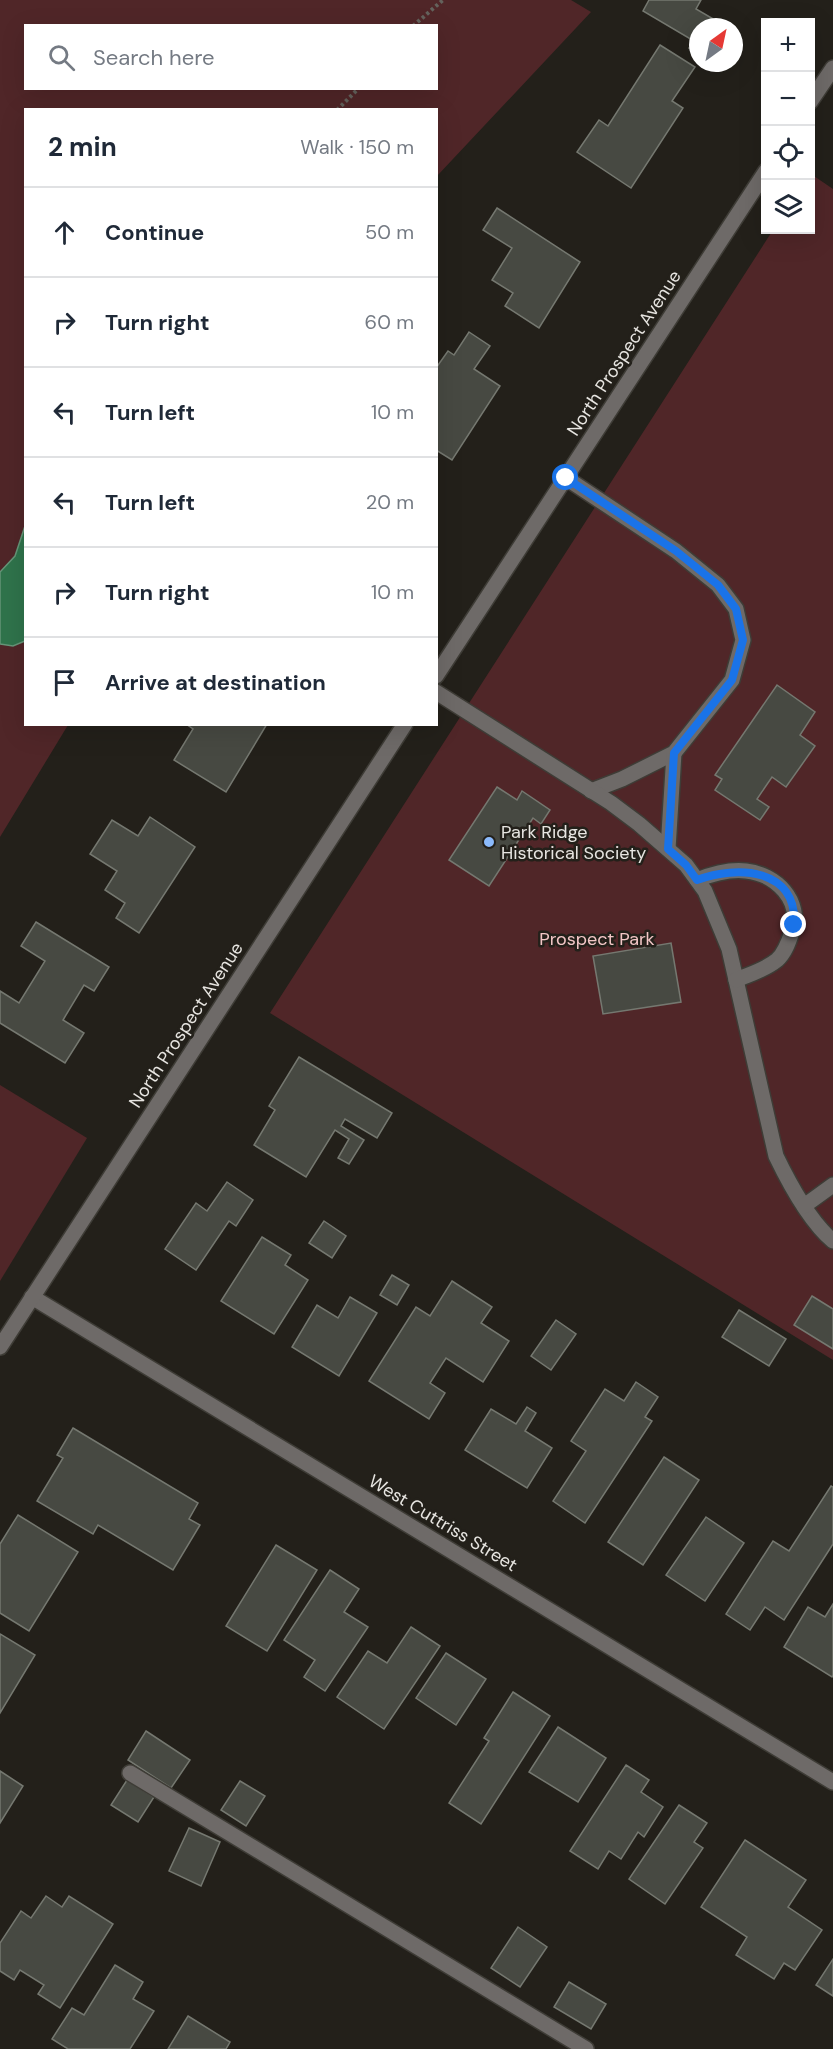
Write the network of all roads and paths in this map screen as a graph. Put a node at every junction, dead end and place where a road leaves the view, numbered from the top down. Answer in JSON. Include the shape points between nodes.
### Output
{"nodes":[{"id":1,"x":443,"y":0,"type":"edge"},
{"id":2,"x":415,"y":24,"type":"edge"},
{"id":3,"x":833,"y":68,"type":"edge"},
{"id":4,"x":357,"y":90,"type":"edge"},
{"id":5,"x":815,"y":95,"type":"edge"},
{"id":6,"x":340,"y":108,"type":"edge"},
{"id":7,"x":761,"y":177,"type":"edge"},
{"id":8,"x":566,"y":478,"type":"junction"},
{"id":9,"x":438,"y":673,"type":"edge"},
{"id":10,"x":438,"y":693,"type":"edge"},
{"id":11,"x":404,"y":726,"type":"edge"},
{"id":12,"x":674,"y":753,"type":"junction"},
{"id":13,"x":591,"y":791,"type":"junction"},
{"id":14,"x":668,"y":849,"type":"junction"},
{"id":15,"x":697,"y":880,"type":"junction"},
{"id":16,"x":736,"y":980,"type":"junction"},
{"id":17,"x":833,"y":1185,"type":"edge"},
{"id":18,"x":804,"y":1206,"type":"junction"},
{"id":19,"x":833,"y":1241,"type":"edge"},
{"id":20,"x":32,"y":1297,"type":"junction"},
{"id":21,"x":0,"y":1347,"type":"edge"},
{"id":22,"x":130,"y":1773,"type":"dead end"},
{"id":23,"x":833,"y":1782,"type":"edge"},
{"id":24,"x":586,"y":2049,"type":"edge"}],
"edges":[{"from":1,"to":2,"type":"path"},
{"from":3,"to":5,"type":"street"},
{"from":4,"to":6,"type":"path"},
{"from":7,"to":8,"type":"street","name":"North Prospect Avenue"},
{"from":8,"to":9,"type":"street","name":"North Prospect Avenue"},
{"from":8,"to":12,"type":"street","via":[[676,551],[718,585],[736,609],[743,640],[732,680]]},
{"from":10,"to":13,"type":"street"},
{"from":11,"to":20,"type":"street","name":"North Prospect Avenue"},
{"from":12,"to":13,"type":"street"},
{"from":12,"to":14,"type":"street"},
{"from":13,"to":14,"type":"street"},
{"from":14,"to":15,"type":"street"},
{"from":15,"to":16,"type":"street","via":[[729,950]]},
{"from":15,"to":16,"type":"street","via":[[725,872],[761,875],[786,892],[795,910],[788,943],[779,958],[767,968]]},
{"from":16,"to":18,"type":"street","via":[[776,1156]]},
{"from":17,"to":18,"type":"street"},
{"from":18,"to":19,"type":"street"},
{"from":20,"to":21,"type":"street","name":"North Prospect Avenue"},
{"from":20,"to":23,"type":"street","name":"West Cuttriss Street"},
{"from":22,"to":24,"type":"street"}]}
